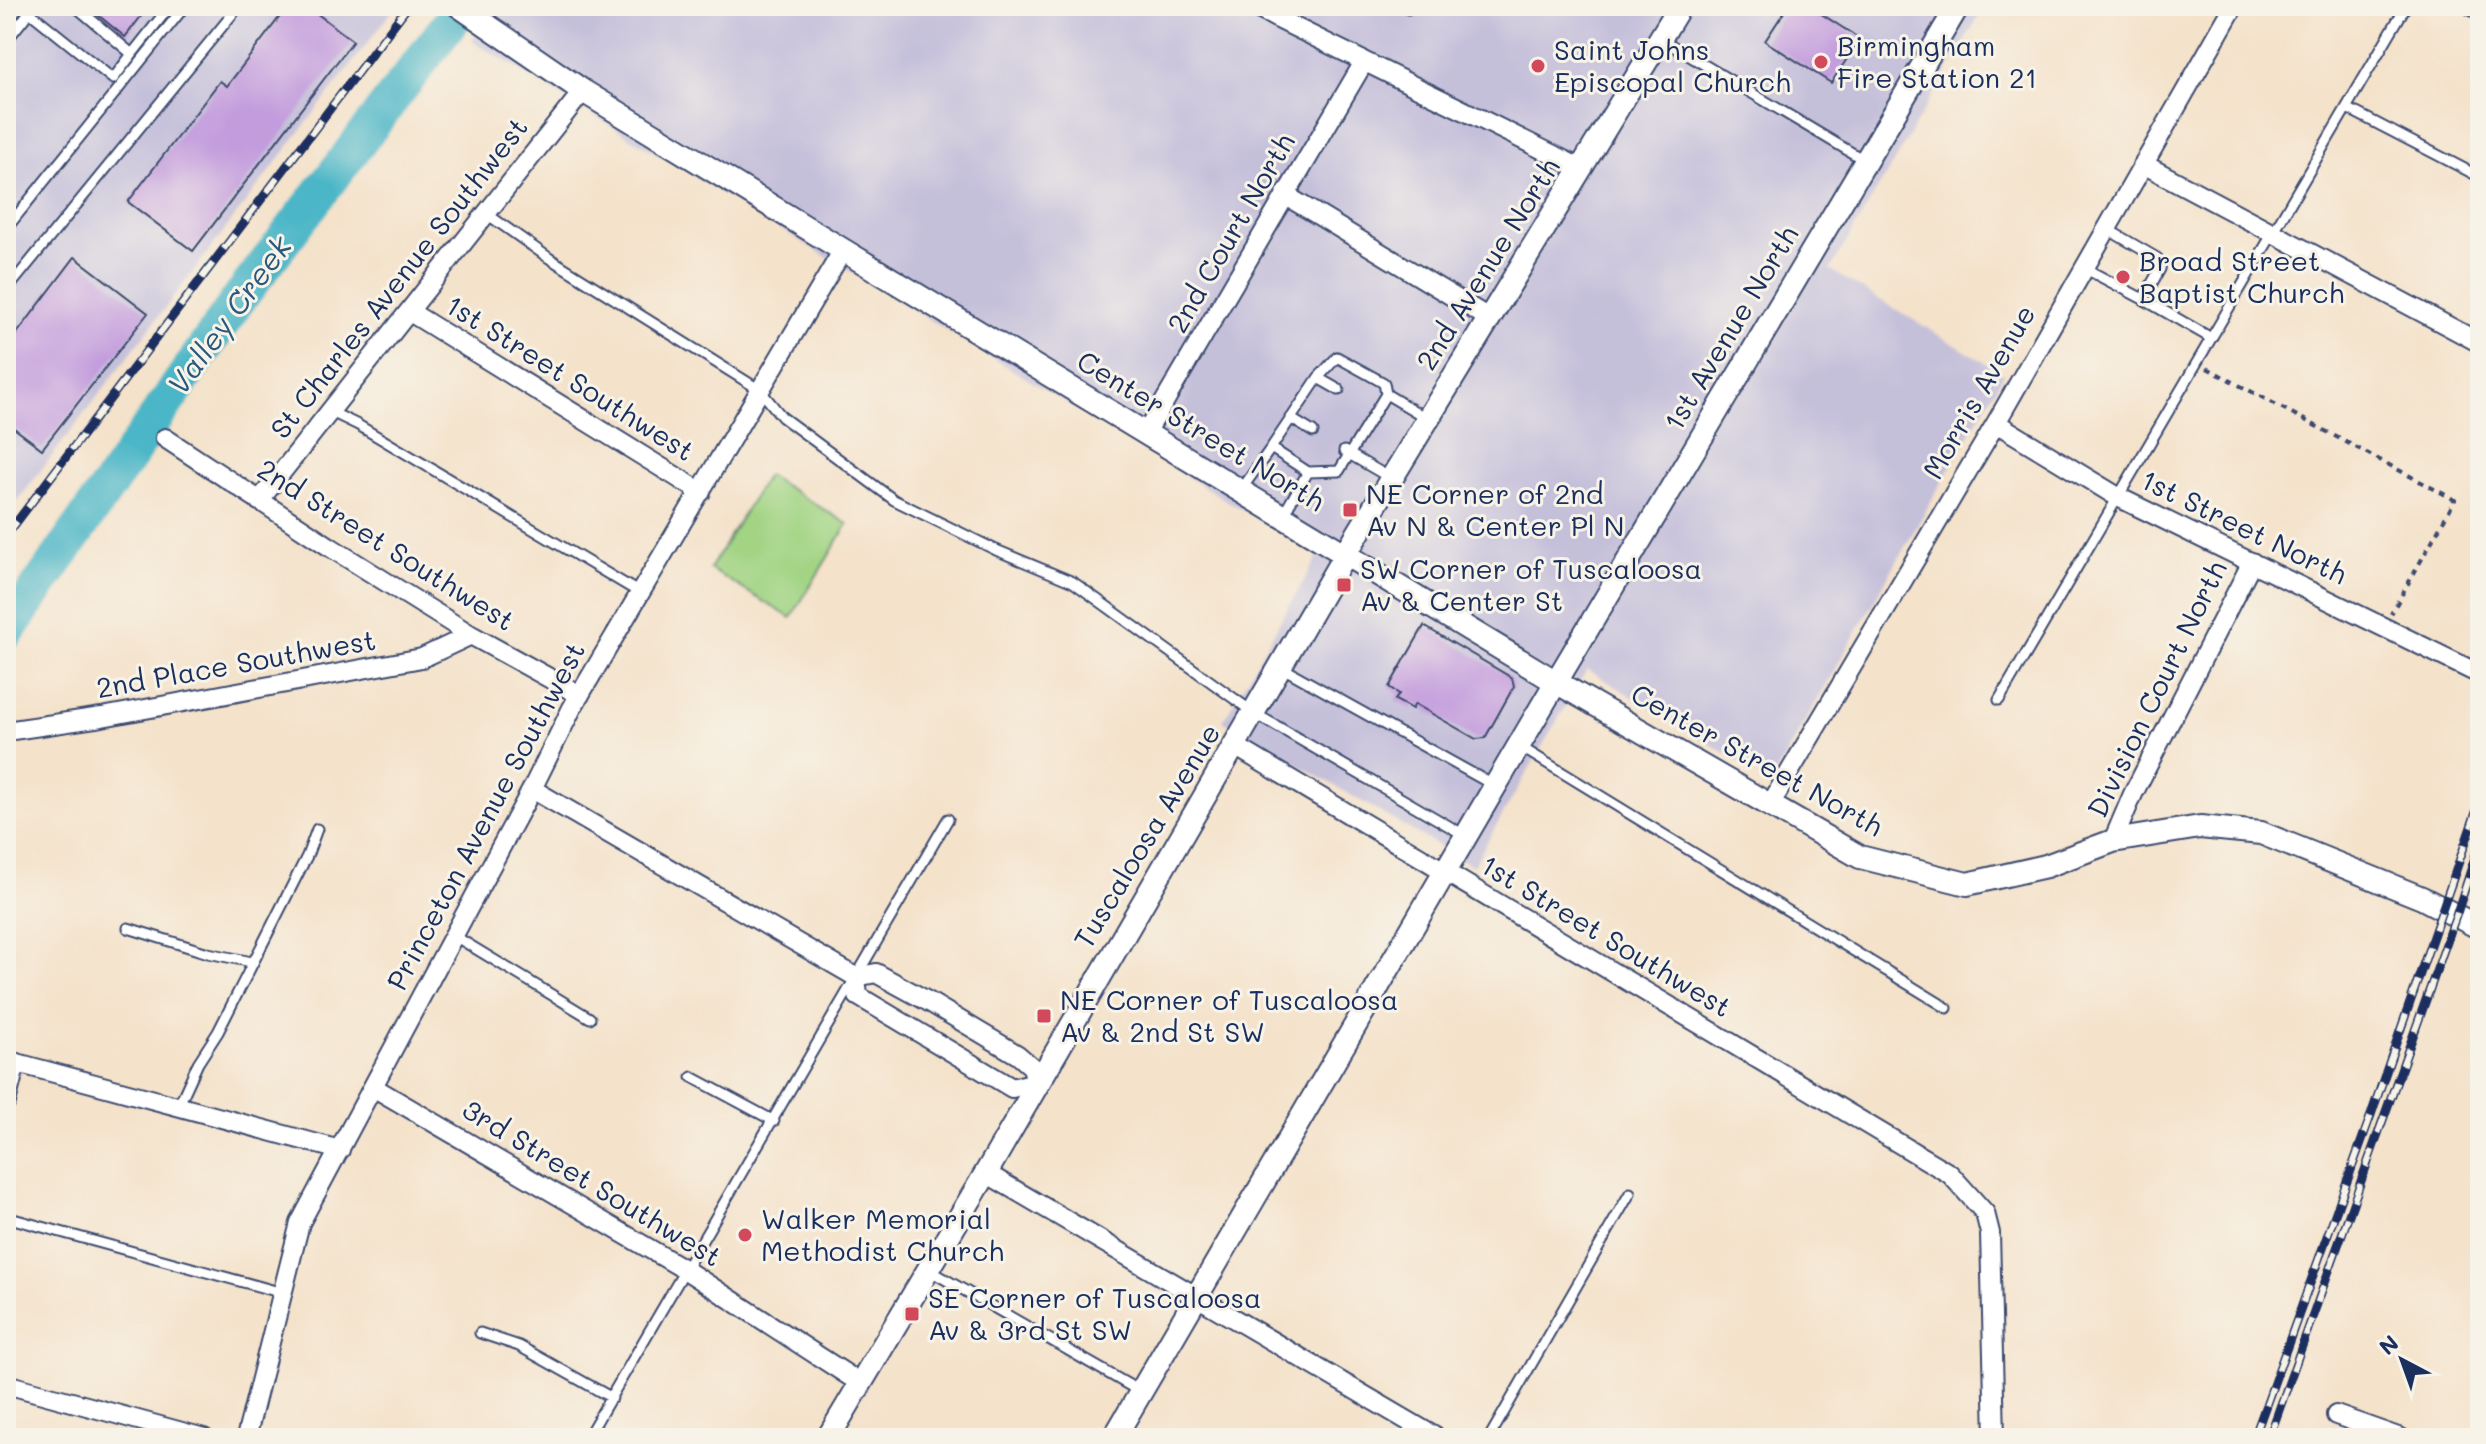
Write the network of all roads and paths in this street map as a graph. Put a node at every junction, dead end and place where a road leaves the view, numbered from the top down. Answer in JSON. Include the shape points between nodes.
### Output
{"nodes":[{"id":1,"x":75,"y":6,"type":"edge"},
{"id":2,"x":170,"y":6,"type":"edge"},
{"id":3,"x":185,"y":6,"type":"edge"},
{"id":4,"x":239,"y":6,"type":"edge"},
{"id":5,"x":459,"y":6,"type":"edge"},
{"id":6,"x":1252,"y":6,"type":"edge"},
{"id":7,"x":1402,"y":6,"type":"edge"},
{"id":8,"x":1410,"y":6,"type":"edge"},
{"id":9,"x":1680,"y":6,"type":"edge"},
{"id":10,"x":1958,"y":6,"type":"edge"},
{"id":11,"x":2234,"y":6,"type":"edge"},
{"id":12,"x":2406,"y":6,"type":"edge"},
{"id":13,"x":2472,"y":6,"type":"edge"},
{"id":14,"x":29,"y":8,"type":"edge"},
{"id":15,"x":2480,"y":10,"type":"edge"},
{"id":16,"x":1661,"y":39,"type":"junction"},
{"id":17,"x":7,"y":40,"type":"edge"},
{"id":18,"x":132,"y":54,"type":"junction"},
{"id":19,"x":1364,"y":62,"type":"junction"},
{"id":20,"x":583,"y":91,"type":"junction"},
{"id":21,"x":2347,"y":108,"type":"junction"},
{"id":22,"x":1866,"y":161,"type":"junction"},
{"id":23,"x":2145,"y":165,"type":"junction"},
{"id":24,"x":1582,"y":169,"type":"junction"},
{"id":25,"x":2480,"y":177,"type":"edge"},
{"id":26,"x":1285,"y":195,"type":"junction"},
{"id":27,"x":487,"y":214,"type":"junction"},
{"id":28,"x":6,"y":229,"type":"edge"},
{"id":29,"x":2107,"y":229,"type":"junction"},
{"id":30,"x":2273,"y":233,"type":"junction"},
{"id":31,"x":843,"y":250,"type":"junction"},
{"id":32,"x":2084,"y":268,"type":"junction"},
{"id":33,"x":6,"y":291,"type":"edge"},
{"id":34,"x":2143,"y":299,"type":"junction"},
{"id":35,"x":410,"y":312,"type":"junction"},
{"id":36,"x":1490,"y":319,"type":"junction"},
{"id":37,"x":2211,"y":338,"type":"junction"},
{"id":38,"x":2480,"y":343,"type":"edge"},
{"id":39,"x":2197,"y":363,"type":"junction"},
{"id":40,"x":1318,"y":378,"type":"junction"},
{"id":41,"x":760,"y":390,"type":"junction"},
{"id":42,"x":1339,"y":390,"type":"dead end"},
{"id":43,"x":1386,"y":394,"type":"junction"},
{"id":44,"x":329,"y":410,"type":"junction"},
{"id":45,"x":1290,"y":418,"type":"junction"},
{"id":46,"x":1428,"y":419,"type":"junction"},
{"id":47,"x":1996,"y":423,"type":"junction"},
{"id":48,"x":1313,"y":432,"type":"dead end"},
{"id":49,"x":1146,"y":433,"type":"junction"},
{"id":50,"x":165,"y":438,"type":"dead end"},
{"id":51,"x":1271,"y":448,"type":"junction"},
{"id":52,"x":1347,"y":452,"type":"junction"},
{"id":53,"x":1308,"y":472,"type":"junction"},
{"id":54,"x":1392,"y":479,"type":"junction"},
{"id":55,"x":1241,"y":490,"type":"junction"},
{"id":56,"x":701,"y":492,"type":"junction"},
{"id":57,"x":2118,"y":497,"type":"junction"},
{"id":58,"x":259,"y":501,"type":"junction"},
{"id":59,"x":1283,"y":515,"type":"junction"},
{"id":60,"x":1346,"y":553,"type":"junction"},
{"id":61,"x":2252,"y":562,"type":"junction"},
{"id":62,"x":640,"y":593,"type":"junction"},
{"id":63,"x":2384,"y":626,"type":"junction"},
{"id":64,"x":471,"y":635,"type":"junction"},
{"id":65,"x":1280,"y":666,"type":"junction"},
{"id":66,"x":2473,"y":671,"type":"dead end"},
{"id":67,"x":1556,"y":682,"type":"junction"},
{"id":68,"x":580,"y":695,"type":"junction"},
{"id":69,"x":1999,"y":700,"type":"dead end"},
{"id":70,"x":1254,"y":713,"type":"junction"},
{"id":71,"x":6,"y":731,"type":"edge"},
{"id":72,"x":1235,"y":746,"type":"junction"},
{"id":73,"x":1519,"y":746,"type":"junction"},
{"id":74,"x":1495,"y":786,"type":"junction"},
{"id":75,"x":532,"y":789,"type":"junction"},
{"id":76,"x":1770,"y":805,"type":"junction"},
{"id":77,"x":948,"y":819,"type":"dead end"},
{"id":78,"x":317,"y":829,"type":"dead end"},
{"id":79,"x":1466,"y":836,"type":"junction"},
{"id":80,"x":2113,"y":841,"type":"junction"},
{"id":81,"x":1444,"y":872,"type":"junction"},
{"id":82,"x":128,"y":928,"type":"dead end"},
{"id":83,"x":2480,"y":928,"type":"edge"},
{"id":84,"x":453,"y":935,"type":"junction"},
{"id":85,"x":252,"y":962,"type":"junction"},
{"id":86,"x":856,"y":977,"type":"junction"},
{"id":87,"x":1947,"y":1008,"type":"dead end"},
{"id":88,"x":590,"y":1018,"type":"dead end"},
{"id":89,"x":11,"y":1062,"type":"edge"},
{"id":90,"x":692,"y":1077,"type":"dead end"},
{"id":91,"x":1036,"y":1082,"type":"junction"},
{"id":92,"x":373,"y":1087,"type":"junction"},
{"id":93,"x":6,"y":1102,"type":"edge"},
{"id":94,"x":178,"y":1107,"type":"junction"},
{"id":95,"x":774,"y":1121,"type":"junction"},
{"id":96,"x":340,"y":1150,"type":"junction"},
{"id":97,"x":986,"y":1173,"type":"junction"},
{"id":98,"x":1630,"y":1193,"type":"dead end"},
{"id":99,"x":6,"y":1217,"type":"edge"},
{"id":100,"x":684,"y":1269,"type":"junction"},
{"id":101,"x":928,"y":1269,"type":"junction"},
{"id":102,"x":283,"y":1293,"type":"junction"},
{"id":103,"x":1196,"y":1297,"type":"junction"},
{"id":104,"x":480,"y":1333,"type":"dead end"},
{"id":105,"x":860,"y":1383,"type":"junction"},
{"id":106,"x":6,"y":1384,"type":"edge"},
{"id":107,"x":1141,"y":1392,"type":"junction"},
{"id":108,"x":612,"y":1398,"type":"junction"},
{"id":109,"x":2336,"y":1415,"type":"dead end"},
{"id":110,"x":2389,"y":1436,"type":"edge"},
{"id":111,"x":204,"y":1438,"type":"edge"},
{"id":112,"x":246,"y":1438,"type":"edge"},
{"id":113,"x":587,"y":1438,"type":"edge"},
{"id":114,"x":828,"y":1438,"type":"edge"},
{"id":115,"x":1114,"y":1438,"type":"edge"},
{"id":116,"x":1437,"y":1438,"type":"edge"},
{"id":117,"x":1489,"y":1438,"type":"edge"},
{"id":118,"x":1995,"y":1438,"type":"edge"}],
"edges":[{"from":1,"to":18,"type":"lane"},
{"from":2,"to":18,"type":"lane"},
{"from":3,"to":28,"type":"lane"},
{"from":4,"to":33,"type":"lane"},
{"from":5,"to":20,"type":"street","name":"Center Street North"},
{"from":6,"to":19,"type":"street"},
{"from":7,"to":8,"type":"lane"},
{"from":9,"to":16,"type":"street","name":"2nd Avenue North"},
{"from":10,"to":22,"type":"street","name":"1st Avenue North"},
{"from":11,"to":23,"type":"street","name":"Morris Avenue"},
{"from":12,"to":21,"type":"lane"},
{"from":13,"to":15,"type":"street"},
{"from":14,"to":17,"type":"lane"},
{"from":14,"to":18,"type":"lane","via":[[113,79]]},
{"from":16,"to":22,"type":"lane"},
{"from":16,"to":24,"type":"street","name":"2nd Avenue North"},
{"from":19,"to":24,"type":"street"},
{"from":19,"to":26,"type":"street","name":"2nd Court North"},
{"from":20,"to":27,"type":"street","name":"St Charles Avenue Southwest"},
{"from":20,"to":31,"type":"street","name":"Center Street North"},
{"from":21,"to":25,"type":"lane"},
{"from":21,"to":30,"type":"lane"},
{"from":22,"to":67,"type":"street","name":"1st Avenue North"},
{"from":23,"to":29,"type":"street","name":"Morris Avenue"},
{"from":23,"to":30,"type":"street"},
{"from":24,"to":36,"type":"street","name":"2nd Avenue North"},
{"from":26,"to":36,"type":"street"},
{"from":26,"to":49,"type":"street","name":"2nd Court North"},
{"from":27,"to":35,"type":"street","name":"St Charles Avenue Southwest"},
{"from":27,"to":41,"type":"lane"},
{"from":29,"to":32,"type":"street","name":"Morris Avenue"},
{"from":29,"to":34,"type":"lane","via":[[2161,263]]},
{"from":30,"to":37,"type":"lane"},
{"from":30,"to":38,"type":"street"},
{"from":31,"to":41,"type":"street","name":"Princeton Avenue Southwest"},
{"from":31,"to":49,"type":"street","name":"Center Street North"},
{"from":32,"to":34,"type":"lane"},
{"from":32,"to":47,"type":"street","name":"Morris Avenue"},
{"from":34,"to":37,"type":"lane"},
{"from":35,"to":44,"type":"street","name":"St Charles Avenue Southwest"},
{"from":35,"to":56,"type":"street","name":"1st Street Southwest"},
{"from":36,"to":46,"type":"street","name":"2nd Avenue North"},
{"from":37,"to":39,"type":"lane"},
{"from":39,"to":57,"type":"lane"},
{"from":39,"to":63,"type":"path","via":[[2455,500]]},
{"from":40,"to":42,"type":"lane"},
{"from":40,"to":43,"type":"lane","via":[[1337,357],[1384,383]]},
{"from":40,"to":45,"type":"lane"},
{"from":41,"to":56,"type":"street","name":"Princeton Avenue Southwest"},
{"from":41,"to":70,"type":"lane","via":[[782,417],[894,500],[1073,582]]},
{"from":43,"to":46,"type":"lane"},
{"from":43,"to":52,"type":"lane"},
{"from":44,"to":58,"type":"street","name":"St Charles Avenue Southwest"},
{"from":44,"to":62,"type":"lane"},
{"from":45,"to":48,"type":"lane"},
{"from":45,"to":51,"type":"lane"},
{"from":46,"to":54,"type":"street","name":"2nd Avenue North"},
{"from":47,"to":57,"type":"street","name":"1st Street North"},
{"from":47,"to":76,"type":"street","name":"Morris Avenue"},
{"from":49,"to":55,"type":"street","name":"Center Street North"},
{"from":50,"to":58,"type":"street","name":"2nd Street Southwest"},
{"from":51,"to":53,"type":"lane"},
{"from":51,"to":55,"type":"lane"},
{"from":52,"to":53,"type":"lane","via":[[1339,471]]},
{"from":52,"to":54,"type":"lane"},
{"from":53,"to":59,"type":"lane"},
{"from":54,"to":60,"type":"street","name":"2nd Avenue North"},
{"from":55,"to":59,"type":"street","name":"Center Street North"},
{"from":56,"to":62,"type":"street","name":"Princeton Avenue Southwest"},
{"from":57,"to":61,"type":"street","name":"1st Street North"},
{"from":57,"to":69,"type":"lane"},
{"from":58,"to":64,"type":"street","name":"2nd Street Southwest"},
{"from":59,"to":60,"type":"street","name":"Center Street North"},
{"from":60,"to":65,"type":"street","name":"Tuscaloosa Avenue"},
{"from":60,"to":67,"type":"street","name":"Center Street North"},
{"from":61,"to":63,"type":"street","name":"1st Street North"},
{"from":61,"to":80,"type":"street","name":"Division Court North"},
{"from":62,"to":68,"type":"street","name":"Princeton Avenue Southwest"},
{"from":63,"to":66,"type":"street","name":"1st Street North"},
{"from":64,"to":68,"type":"street","name":"2nd Street Southwest"},
{"from":64,"to":71,"type":"street","name":"2nd Place Southwest","via":[[422,658]]},
{"from":65,"to":70,"type":"street","name":"Tuscaloosa Avenue"},
{"from":65,"to":74,"type":"lane"},
{"from":67,"to":73,"type":"street","name":"1st Avenue North"},
{"from":67,"to":76,"type":"street","name":"Center Street North"},
{"from":68,"to":75,"type":"street","name":"Princeton Avenue Southwest"},
{"from":70,"to":72,"type":"street","name":"Tuscaloosa Avenue"},
{"from":70,"to":79,"type":"lane"},
{"from":72,"to":81,"type":"street","name":"1st Street Southwest"},
{"from":72,"to":91,"type":"street","name":"Tuscaloosa Avenue"},
{"from":73,"to":74,"type":"street","name":"1st Avenue North"},
{"from":73,"to":87,"type":"lane"},
{"from":74,"to":79,"type":"street","name":"1st Avenue North"},
{"from":75,"to":84,"type":"street","name":"Princeton Avenue Southwest"},
{"from":75,"to":86,"type":"street"},
{"from":76,"to":80,"type":"street","name":"Center Street North","via":[[1860,857],[1967,884],[2046,866]]},
{"from":77,"to":86,"type":"lane"},
{"from":78,"to":85,"type":"lane"},
{"from":79,"to":81,"type":"street","name":"1st Avenue North"},
{"from":80,"to":83,"type":"street","name":"Center Street North","via":[[2200,827],[2261,833],[2422,898]]},
{"from":81,"to":103,"type":"street","name":"1st Avenue North"},
{"from":81,"to":118,"type":"street","name":"1st Street Southwest","via":[[1950,1174],[1985,1213],[1990,1233]]},
{"from":82,"to":85,"type":"lane"},
{"from":84,"to":88,"type":"lane"},
{"from":84,"to":92,"type":"street","name":"Princeton Avenue Southwest"},
{"from":85,"to":94,"type":"lane"},
{"from":86,"to":91,"type":"street","via":[[876,973],[931,1003],[1018,1055],[1032,1067]]},
{"from":86,"to":91,"type":"street","via":[[858,996],[1012,1088]]},
{"from":86,"to":95,"type":"lane"},
{"from":89,"to":93,"type":"street"},
{"from":89,"to":94,"type":"street"},
{"from":90,"to":95,"type":"lane"},
{"from":91,"to":97,"type":"street","name":"Tuscaloosa Avenue"},
{"from":92,"to":96,"type":"street","name":"Princeton Avenue Southwest"},
{"from":92,"to":100,"type":"street","name":"3rd Street Southwest"},
{"from":94,"to":96,"type":"street"},
{"from":95,"to":100,"type":"lane"},
{"from":96,"to":102,"type":"street","name":"Princeton Avenue Southwest","via":[[300,1223]]},
{"from":97,"to":101,"type":"street","name":"Tuscaloosa Avenue"},
{"from":97,"to":103,"type":"street"},
{"from":98,"to":117,"type":"lane"},
{"from":99,"to":102,"type":"lane"},
{"from":100,"to":105,"type":"street","name":"3rd Street Southwest"},
{"from":100,"to":108,"type":"lane"},
{"from":101,"to":105,"type":"street","name":"Tuscaloosa Avenue"},
{"from":101,"to":107,"type":"lane"},
{"from":102,"to":112,"type":"street","name":"Princeton Avenue Southwest"},
{"from":103,"to":107,"type":"street","name":"1st Avenue North"},
{"from":103,"to":116,"type":"street"},
{"from":104,"to":108,"type":"lane","via":[[519,1346]]},
{"from":105,"to":114,"type":"street","name":"Tuscaloosa Avenue"},
{"from":106,"to":111,"type":"street"},
{"from":107,"to":115,"type":"street","name":"1st Avenue North"},
{"from":108,"to":113,"type":"lane"},
{"from":109,"to":110,"type":"street"}]}
